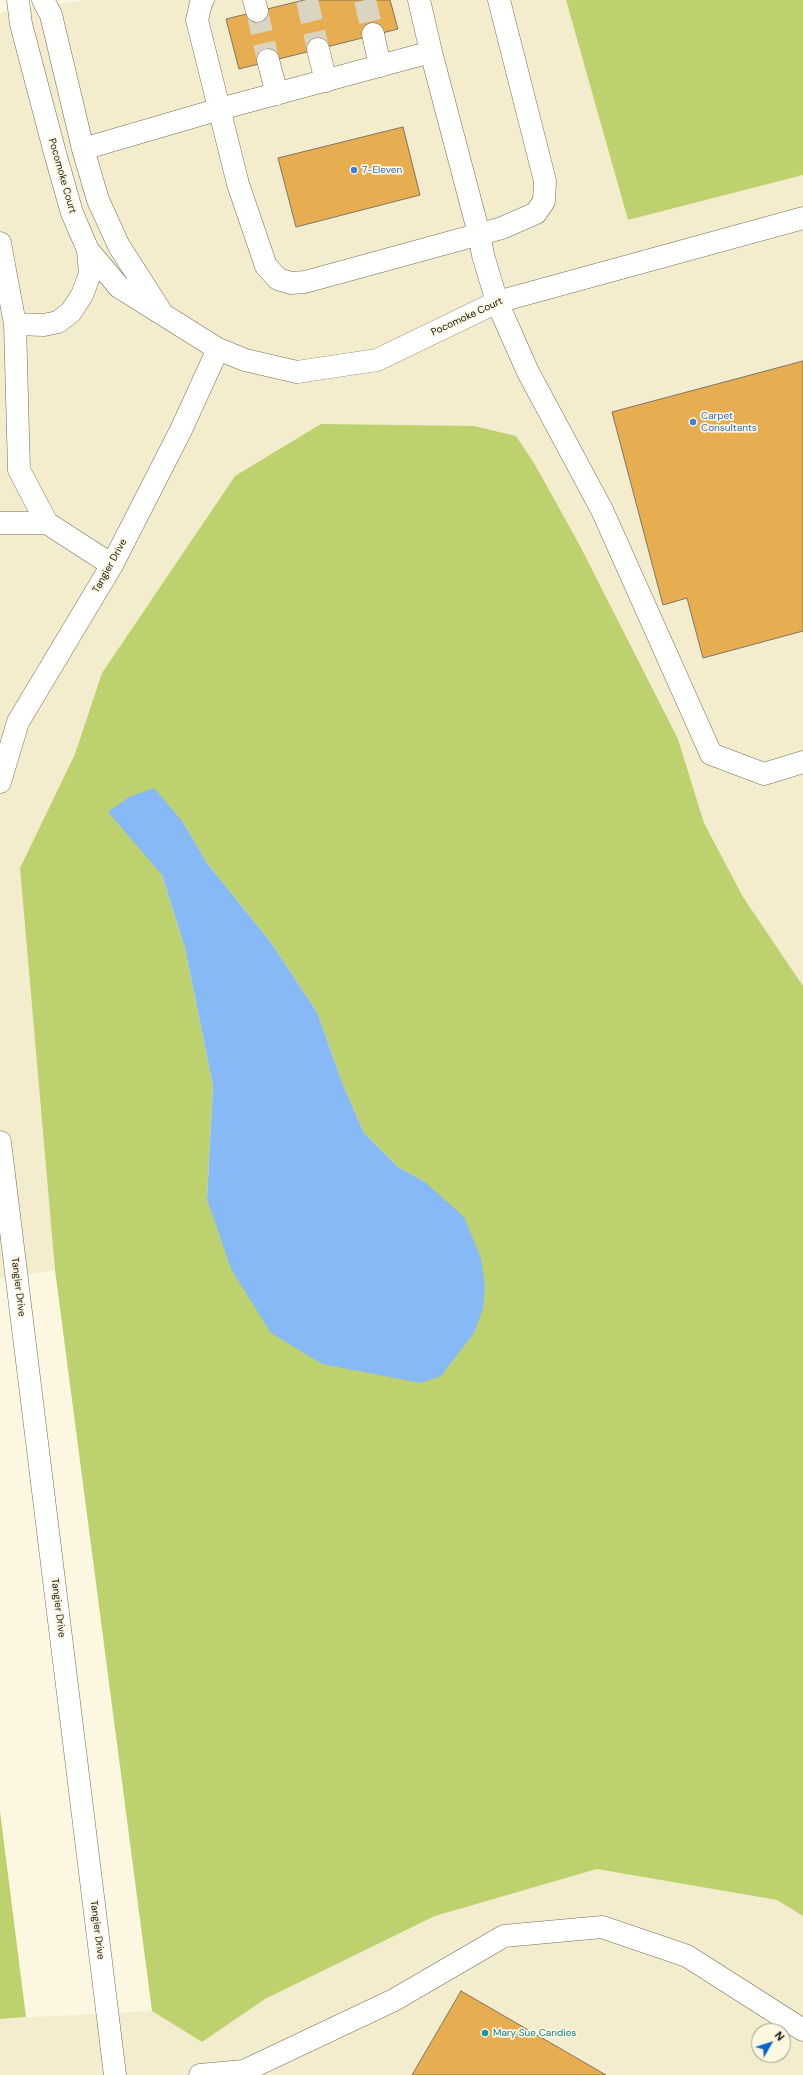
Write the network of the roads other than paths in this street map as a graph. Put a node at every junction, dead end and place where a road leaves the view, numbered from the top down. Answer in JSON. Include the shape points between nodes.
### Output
{"nodes":[{"id":1,"x":18,"y":0,"type":"edge"},
{"id":2,"x":43,"y":0,"type":"edge"},
{"id":3,"x":203,"y":0,"type":"edge"},
{"id":4,"x":419,"y":0,"type":"edge"},
{"id":5,"x":499,"y":0,"type":"edge"},
{"id":6,"x":373,"y":34,"type":"tunnel mouth"},
{"id":7,"x":318,"y":49,"type":"tunnel mouth"},
{"id":8,"x":431,"y":52,"type":"junction"},
{"id":9,"x":268,"y":60,"type":"tunnel mouth"},
{"id":10,"x":380,"y":66,"type":"junction"},
{"id":11,"x":326,"y":81,"type":"junction"},
{"id":12,"x":277,"y":94,"type":"junction"},
{"id":13,"x":220,"y":109,"type":"junction"},
{"id":14,"x":83,"y":149,"type":"junction"},
{"id":15,"x":803,"y":218,"type":"edge"},
{"id":16,"x":479,"y":234,"type":"junction"},
{"id":17,"x":0,"y":242,"type":"edge"},
{"id":18,"x":88,"y":250,"type":"junction"},
{"id":19,"x":497,"y":302,"type":"junction"},
{"id":20,"x":164,"y":317,"type":"junction"},
{"id":21,"x":15,"y":324,"type":"junction"},
{"id":22,"x":218,"y":349,"type":"junction"},
{"id":23,"x":0,"y":523,"type":"edge"},
{"id":24,"x":47,"y":523,"type":"junction"},
{"id":25,"x":112,"y":565,"type":"junction"},
{"id":26,"x":803,"y":762,"type":"edge"},
{"id":27,"x":0,"y":782,"type":"edge"},
{"id":28,"x":0,"y":1142,"type":"edge"},
{"id":29,"x":803,"y":2030,"type":"edge"},
{"id":30,"x":115,"y":2075,"type":"edge"},
{"id":31,"x":200,"y":2075,"type":"edge"}],
"edges":[{"from":1,"to":18,"type":"street","name":"Pocomoke Court","via":[[21,24],[57,161],[72,213]]},
{"from":2,"to":14,"type":"street","name":"Pocomoke Court","via":[[51,15]]},
{"from":3,"to":13,"type":"street","via":[[200,3],[197,20]]},
{"from":4,"to":8,"type":"street"},
{"from":5,"to":16,"type":"street","via":[[545,181],[544,201],[536,213],[520,222]]},
{"from":6,"to":10,"type":"street"},
{"from":7,"to":11,"type":"street"},
{"from":8,"to":10,"type":"street"},
{"from":8,"to":16,"type":"street"},
{"from":9,"to":12,"type":"street"},
{"from":10,"to":11,"type":"street"},
{"from":11,"to":12,"type":"street"},
{"from":12,"to":13,"type":"street"},
{"from":13,"to":14,"type":"street"},
{"from":13,"to":16,"type":"street","via":[[238,184],[255,237],[266,266],[278,279],[291,283],[305,282]]},
{"from":14,"to":20,"type":"street","name":"Pocomoke Court","via":[[98,200],[119,246]]},
{"from":15,"to":19,"type":"street","name":"Pocomoke Court"},
{"from":16,"to":19,"type":"street"},
{"from":17,"to":21,"type":"street"},
{"from":18,"to":20,"type":"street","name":"Pocomoke Court","via":[[119,287]]},
{"from":18,"to":21,"type":"street","via":[[90,274],[82,295],[71,312],[58,322],[44,325]]},
{"from":19,"to":22,"type":"street","name":"Pocomoke Court","via":[[377,360],[297,372],[245,360]]},
{"from":19,"to":26,"type":"street","via":[[528,372],[602,510],[711,754],[764,774]]},
{"from":20,"to":22,"type":"street","name":"Pocomoke Court"},
{"from":21,"to":24,"type":"street","via":[[19,470]]},
{"from":22,"to":25,"type":"street","name":"Tangier Drive","via":[[181,430]]},
{"from":23,"to":24,"type":"street"},
{"from":24,"to":25,"type":"street"},
{"from":25,"to":27,"type":"street","name":"Tangier Drive","via":[[18,722]]},
{"from":28,"to":30,"type":"street","name":"Tangier Drive"},
{"from":29,"to":31,"type":"street","via":[[687,1956],[602,1927],[504,1936],[394,2000],[244,2071]]}]}
